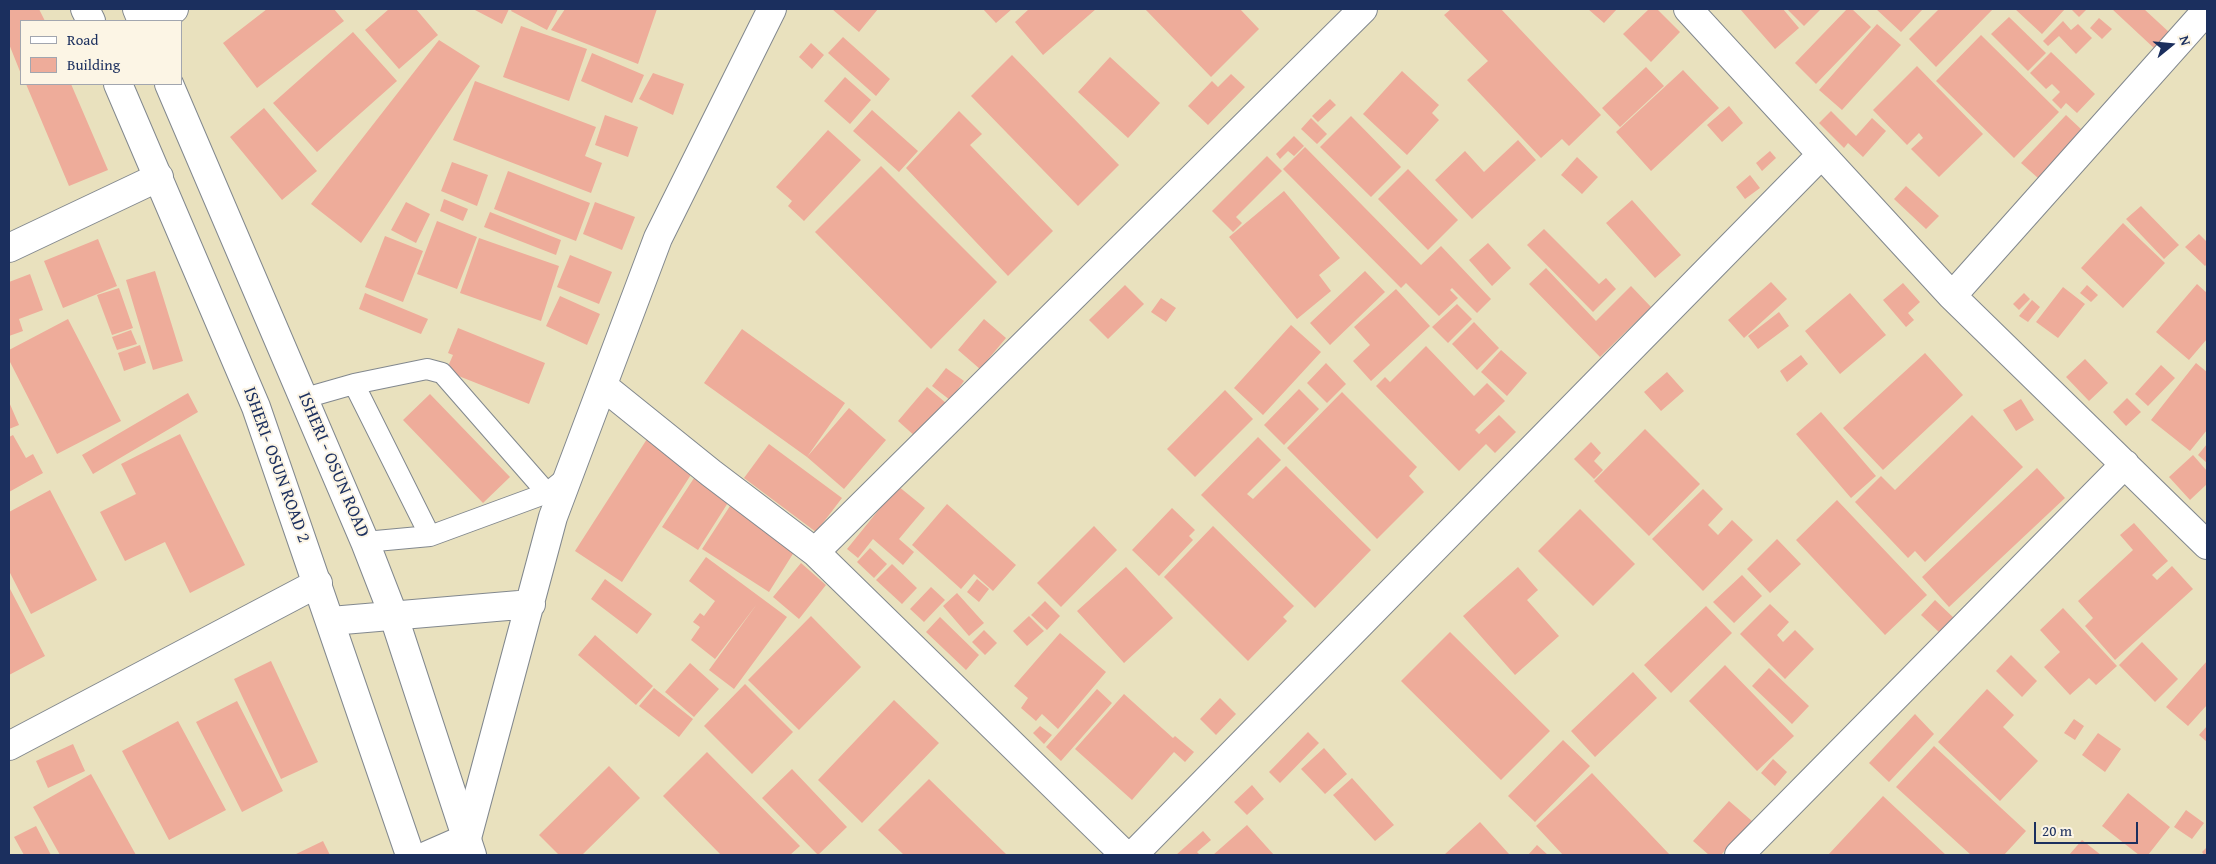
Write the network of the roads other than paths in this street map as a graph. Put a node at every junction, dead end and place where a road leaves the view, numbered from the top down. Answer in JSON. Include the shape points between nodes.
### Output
{"nodes":[{"id":1,"x":174,"y":9,"type":"edge"},
{"id":2,"x":772,"y":9,"type":"edge"},
{"id":3,"x":1363,"y":9,"type":"edge"},
{"id":4,"x":1688,"y":9,"type":"edge"},
{"id":5,"x":2207,"y":10,"type":"edge"},
{"id":6,"x":158,"y":20,"type":"edge"},
{"id":7,"x":118,"y":85,"type":"edge"},
{"id":8,"x":169,"y":85,"type":"edge"},
{"id":9,"x":1821,"y":155,"type":"junction"},
{"id":10,"x":159,"y":177,"type":"junction"},
{"id":11,"x":9,"y":248,"type":"edge"},
{"id":12,"x":1952,"y":296,"type":"junction"},
{"id":13,"x":354,"y":384,"type":"junction"},
{"id":14,"x":603,"y":386,"type":"junction"},
{"id":15,"x":305,"y":398,"type":"junction"},
{"id":16,"x":2125,"y":464,"type":"junction"},
{"id":17,"x":572,"y":473,"type":"junction"},
{"id":18,"x":547,"y":494,"type":"junction"},
{"id":19,"x":430,"y":536,"type":"junction"},
{"id":20,"x":365,"y":542,"type":"junction"},
{"id":21,"x":2207,"y":545,"type":"edge"},
{"id":22,"x":815,"y":552,"type":"junction"},
{"id":23,"x":318,"y":583,"type":"junction"},
{"id":24,"x":531,"y":604,"type":"junction"},
{"id":25,"x":393,"y":614,"type":"junction"},
{"id":26,"x":331,"y":621,"type":"junction"},
{"id":27,"x":9,"y":746,"type":"edge"},
{"id":28,"x":469,"y":847,"type":"edge"},
{"id":29,"x":410,"y":855,"type":"edge"},
{"id":30,"x":428,"y":855,"type":"edge"},
{"id":31,"x":1126,"y":855,"type":"edge"},
{"id":32,"x":1133,"y":855,"type":"edge"},
{"id":33,"x":1739,"y":855,"type":"edge"}],
"edges":[{"from":1,"to":6,"type":"street"},
{"from":2,"to":14,"type":"street","via":[[658,238]]},
{"from":3,"to":22,"type":"street"},
{"from":4,"to":9,"type":"street"},
{"from":5,"to":12,"type":"street"},
{"from":7,"to":10,"type":"street","name":"ISHERI- OSUN ROAD 2"},
{"from":8,"to":15,"type":"street","name":"ISHERI - OSUN ROAD"},
{"from":9,"to":12,"type":"street"},
{"from":9,"to":32,"type":"street"},
{"from":10,"to":11,"type":"street"},
{"from":10,"to":23,"type":"street","name":"ISHERI- OSUN ROAD 2","via":[[256,407]]},
{"from":12,"to":16,"type":"street"},
{"from":13,"to":15,"type":"lane"},
{"from":13,"to":18,"type":"lane","via":[[428,369],[442,373]]},
{"from":13,"to":19,"type":"lane"},
{"from":14,"to":17,"type":"street"},
{"from":14,"to":22,"type":"street"},
{"from":15,"to":20,"type":"street","name":"ISHERI - OSUN ROAD"},
{"from":16,"to":21,"type":"street"},
{"from":16,"to":33,"type":"street"},
{"from":17,"to":18,"type":"lane"},
{"from":17,"to":24,"type":"street","via":[[553,517]]},
{"from":18,"to":19,"type":"lane"},
{"from":19,"to":20,"type":"lane"},
{"from":20,"to":25,"type":"street","name":"ISHERI - OSUN ROAD"},
{"from":22,"to":31,"type":"street"},
{"from":23,"to":26,"type":"street","name":"ISHERI- OSUN ROAD 2"},
{"from":23,"to":27,"type":"street"},
{"from":24,"to":25,"type":"street"},
{"from":24,"to":28,"type":"street"},
{"from":25,"to":26,"type":"street"},
{"from":25,"to":28,"type":"street","name":"ISHERI - OSUN ROAD"},
{"from":26,"to":29,"type":"street","name":"ISHERI- OSUN ROAD 2"},
{"from":28,"to":30,"type":"street"}]}
